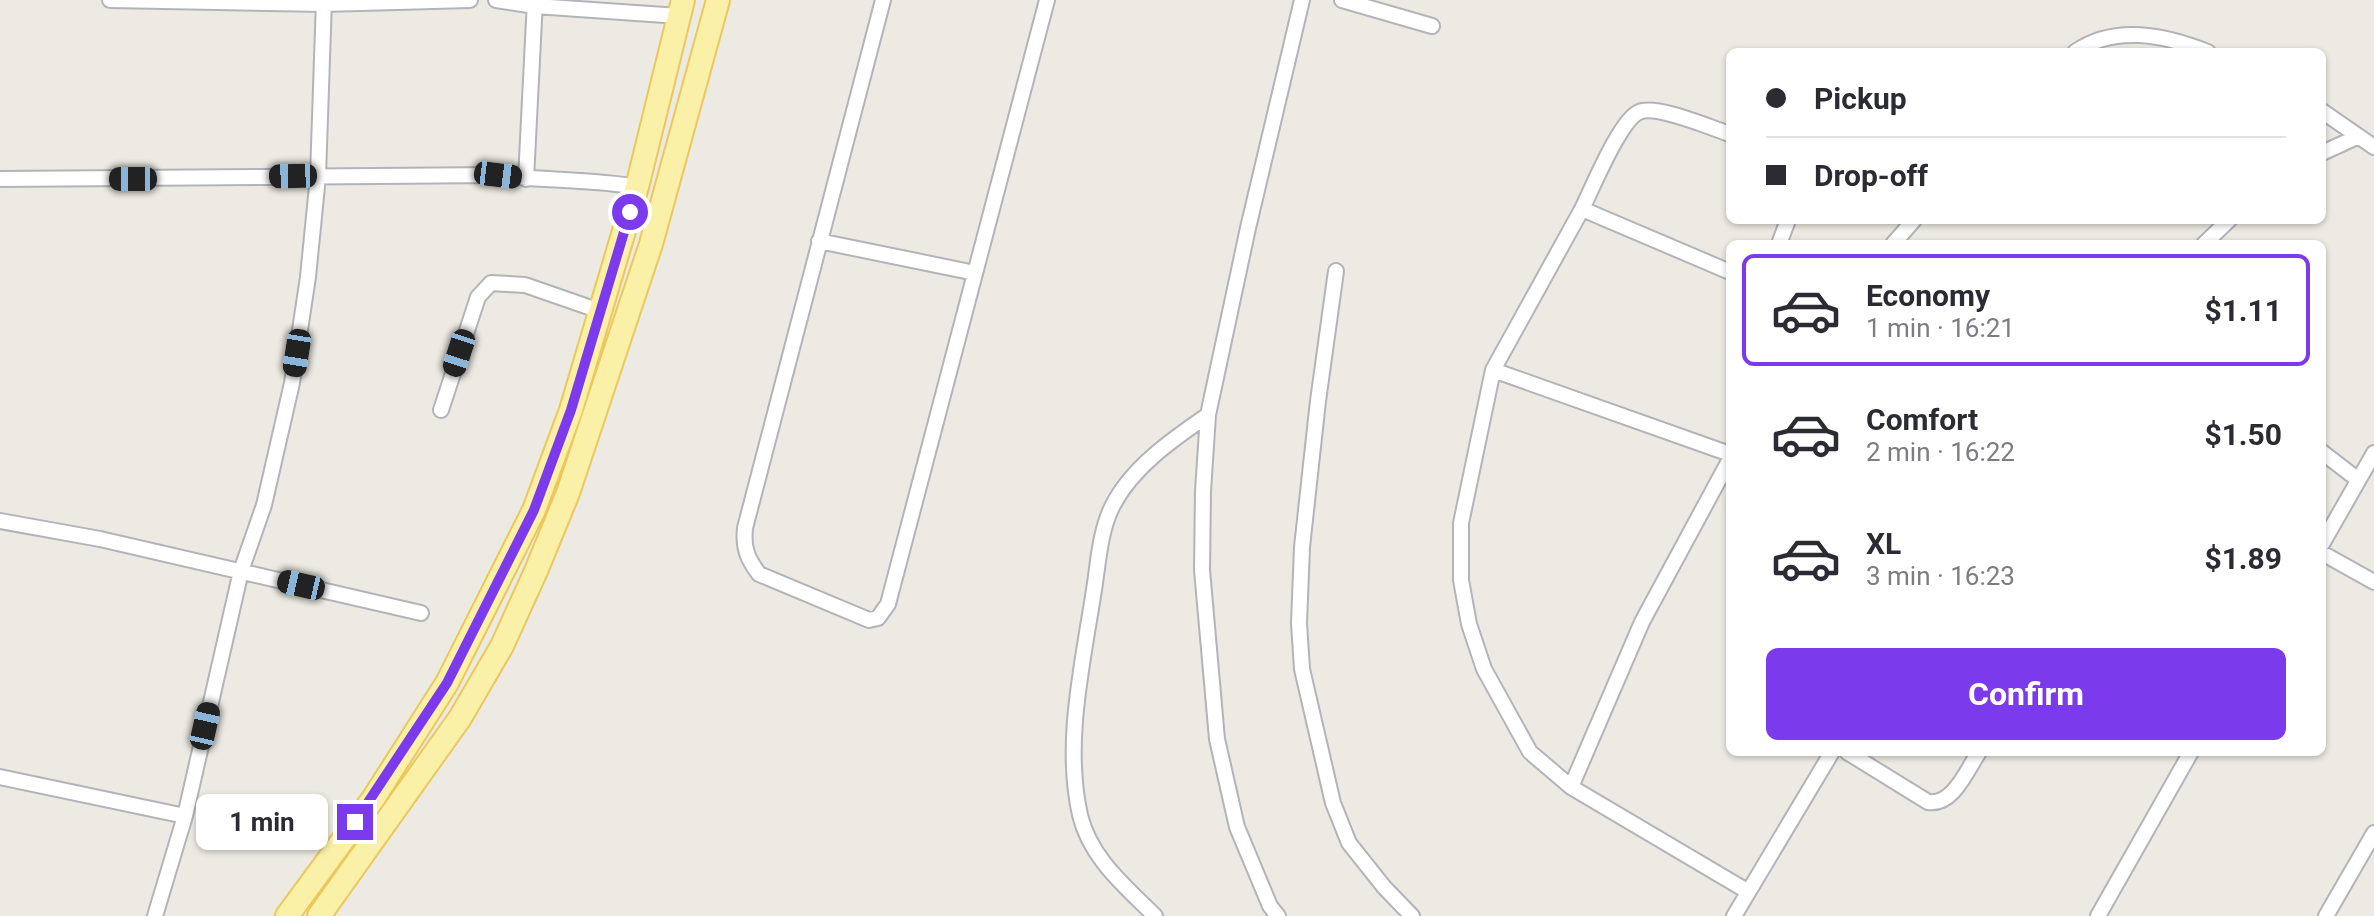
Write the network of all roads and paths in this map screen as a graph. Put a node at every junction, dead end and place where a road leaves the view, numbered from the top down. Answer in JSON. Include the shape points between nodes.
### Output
{"nodes":[{"id":1,"x":110,"y":0,"type":"edge"},
{"id":2,"x":470,"y":0,"type":"edge"},
{"id":3,"x":496,"y":0,"type":"edge"},
{"id":4,"x":718,"y":0,"type":"edge"},
{"id":5,"x":883,"y":0,"type":"edge"},
{"id":6,"x":1047,"y":0,"type":"edge"},
{"id":7,"x":1302,"y":0,"type":"edge"},
{"id":8,"x":1342,"y":0,"type":"edge"},
{"id":9,"x":324,"y":2,"type":"edge"},
{"id":10,"x":535,"y":3,"type":"edge"},
{"id":11,"x":681,"y":8,"type":"edge"},
{"id":12,"x":1432,"y":26,"type":"dead end"},
{"id":13,"x":2082,"y":48,"type":"edge"},
{"id":14,"x":2197,"y":48,"type":"edge"},
{"id":15,"x":2326,"y":114,"type":"edge"},
{"id":16,"x":1726,"y":133,"type":"edge"},
{"id":17,"x":2357,"y":137,"type":"junction"},
{"id":18,"x":2374,"y":147,"type":"edge"},
{"id":19,"x":2326,"y":151,"type":"edge"},
{"id":20,"x":318,"y":176,"type":"junction"},
{"id":21,"x":0,"y":179,"type":"edge"},
{"id":22,"x":526,"y":179,"type":"junction"},
{"id":23,"x":637,"y":187,"type":"junction"},
{"id":24,"x":1582,"y":209,"type":"junction"},
{"id":25,"x":1910,"y":224,"type":"edge"},
{"id":26,"x":2225,"y":224,"type":"edge"},
{"id":27,"x":1896,"y":240,"type":"edge"},
{"id":28,"x":2208,"y":240,"type":"edge"},
{"id":29,"x":819,"y":241,"type":"junction"},
{"id":30,"x":1726,"y":270,"type":"edge"},
{"id":31,"x":1336,"y":271,"type":"dead end"},
{"id":32,"x":975,"y":273,"type":"junction"},
{"id":33,"x":600,"y":311,"type":"junction"},
{"id":34,"x":1493,"y":370,"type":"junction"},
{"id":35,"x":441,"y":410,"type":"dead end"},
{"id":36,"x":1208,"y":415,"type":"junction"},
{"id":37,"x":2374,"y":453,"type":"edge"},
{"id":38,"x":1726,"y":455,"type":"edge"},
{"id":39,"x":2326,"y":455,"type":"edge"},
{"id":40,"x":1726,"y":464,"type":"edge"},
{"id":41,"x":2357,"y":479,"type":"junction"},
{"id":42,"x":0,"y":521,"type":"edge"},
{"id":43,"x":2326,"y":537,"type":"edge"},
{"id":44,"x":2326,"y":555,"type":"edge"},
{"id":45,"x":241,"y":571,"type":"junction"},
{"id":46,"x":2374,"y":582,"type":"edge"},
{"id":47,"x":421,"y":613,"type":"dead end"},
{"id":48,"x":1830,"y":756,"type":"edge"},
{"id":49,"x":1853,"y":756,"type":"edge"},
{"id":50,"x":1976,"y":756,"type":"edge"},
{"id":51,"x":2182,"y":756,"type":"edge"},
{"id":52,"x":0,"y":777,"type":"edge"},
{"id":53,"x":1571,"y":787,"type":"junction"},
{"id":54,"x":185,"y":816,"type":"junction"},
{"id":55,"x":2374,"y":833,"type":"edge"},
{"id":56,"x":1747,"y":891,"type":"junction"},
{"id":57,"x":155,"y":916,"type":"edge"},
{"id":58,"x":287,"y":916,"type":"edge"},
{"id":59,"x":319,"y":916,"type":"edge"},
{"id":60,"x":1155,"y":916,"type":"edge"},
{"id":61,"x":1278,"y":916,"type":"edge"},
{"id":62,"x":1412,"y":916,"type":"edge"},
{"id":63,"x":1734,"y":916,"type":"edge"},
{"id":64,"x":2098,"y":916,"type":"edge"},
{"id":65,"x":2326,"y":916,"type":"edge"}],
"edges":[{"from":1,"to":9,"type":"street"},
{"from":2,"to":9,"type":"street"},
{"from":3,"to":10,"type":"street"},
{"from":4,"to":59,"type":"main road","via":[[651,244],[568,493],[536,571],[502,646],[460,718]]},
{"from":5,"to":29,"type":"street"},
{"from":6,"to":32,"type":"street"},
{"from":7,"to":36,"type":"street"},
{"from":8,"to":12,"type":"street"},
{"from":9,"to":20,"type":"street"},
{"from":10,"to":11,"type":"street"},
{"from":10,"to":22,"type":"street"},
{"from":11,"to":23,"type":"main road"},
{"from":13,"to":14,"type":"street","via":[[2103,37],[2142,34]]},
{"from":15,"to":17,"type":"street"},
{"from":16,"to":24,"type":"street","via":[[1655,110],[1639,111],[1625,123]]},
{"from":17,"to":18,"type":"street"},
{"from":17,"to":19,"type":"street"},
{"from":20,"to":21,"type":"street"},
{"from":20,"to":22,"type":"street"},
{"from":20,"to":45,"type":"street","via":[[292,383],[264,505]]},
{"from":22,"to":23,"type":"street","via":[[599,180]]},
{"from":23,"to":33,"type":"main road"},
{"from":24,"to":30,"type":"street"},
{"from":24,"to":34,"type":"street"},
{"from":25,"to":27,"type":"street"},
{"from":26,"to":28,"type":"street"},
{"from":29,"to":32,"type":"street"},
{"from":29,"to":32,"type":"street","via":[[744,545],[759,574],[869,620],[878,618],[888,604]]},
{"from":31,"to":62,"type":"street","via":[[1302,547],[1302,669],[1333,803],[1349,843]]},
{"from":33,"to":35,"type":"street","via":[[525,285],[491,283],[478,297]]},
{"from":33,"to":58,"type":"main road","via":[[534,510],[447,683],[373,799]]},
{"from":34,"to":38,"type":"street"},
{"from":34,"to":53,"type":"street","via":[[1461,523],[1461,580],[1469,624],[1484,669],[1530,752]]},
{"from":36,"to":60,"type":"street","via":[[1146,464],[1111,508],[1075,721],[1080,817],[1102,862]]},
{"from":36,"to":61,"type":"street","via":[[1202,570],[1217,739],[1237,827]]},
{"from":37,"to":41,"type":"street"},
{"from":39,"to":41,"type":"street"},
{"from":40,"to":53,"type":"street","via":[[1642,622]]},
{"from":41,"to":43,"type":"street"},
{"from":42,"to":45,"type":"street"},
{"from":44,"to":46,"type":"street"},
{"from":45,"to":47,"type":"street"},
{"from":45,"to":54,"type":"street"},
{"from":48,"to":56,"type":"street"},
{"from":49,"to":50,"type":"street","via":[[1936,803],[1948,798]]},
{"from":51,"to":64,"type":"street"},
{"from":52,"to":54,"type":"street"},
{"from":53,"to":56,"type":"street"},
{"from":54,"to":57,"type":"street"},
{"from":55,"to":65,"type":"street"},
{"from":56,"to":63,"type":"street"}]}
